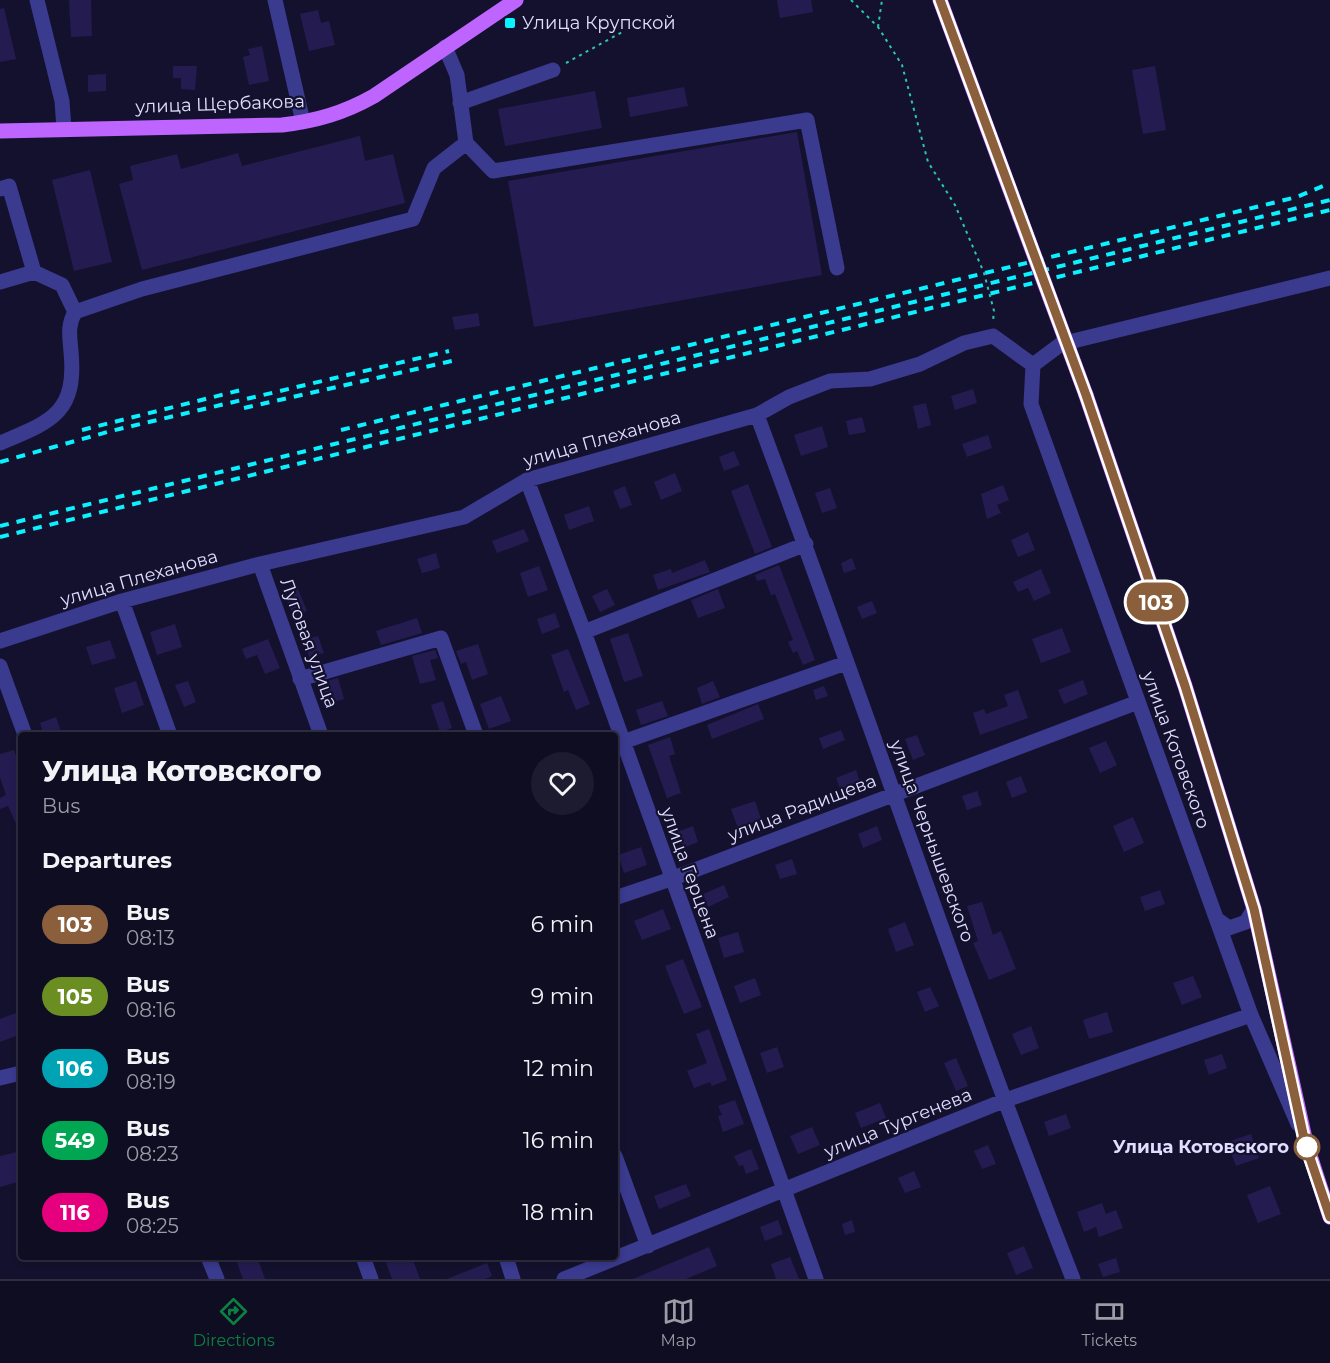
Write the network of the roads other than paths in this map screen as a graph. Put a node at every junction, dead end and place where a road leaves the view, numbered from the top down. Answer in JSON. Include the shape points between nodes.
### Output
{"nodes":[{"id":1,"x":37,"y":0,"type":"edge"},
{"id":2,"x":275,"y":0,"type":"edge"},
{"id":3,"x":516,"y":0,"type":"edge"},
{"id":4,"x":940,"y":1,"type":"edge"},
{"id":5,"x":445,"y":47,"type":"junction"},
{"id":6,"x":553,"y":70,"type":"road end"},
{"id":7,"x":460,"y":103,"type":"junction"},
{"id":8,"x":303,"y":122,"type":"junction"},
{"id":9,"x":64,"y":129,"type":"junction"},
{"id":10,"x":0,"y":131,"type":"edge"},
{"id":11,"x":466,"y":143,"type":"junction"},
{"id":12,"x":0,"y":189,"type":"edge"},
{"id":13,"x":837,"y":268,"type":"dead end"},
{"id":14,"x":34,"y":272,"type":"junction"},
{"id":15,"x":1330,"y":278,"type":"edge"},
{"id":16,"x":0,"y":282,"type":"edge"},
{"id":17,"x":75,"y":312,"type":"junction"},
{"id":18,"x":1033,"y":366,"type":"junction"},
{"id":19,"x":757,"y":415,"type":"junction"},
{"id":20,"x":0,"y":443,"type":"edge"},
{"id":21,"x":526,"y":480,"type":"junction"},
{"id":22,"x":806,"y":544,"type":"junction"},
{"id":23,"x":260,"y":564,"type":"junction"},
{"id":24,"x":122,"y":602,"type":"junction"},
{"id":25,"x":584,"y":632,"type":"junction"},
{"id":26,"x":0,"y":642,"type":"edge"},
{"id":27,"x":846,"y":663,"type":"junction"},
{"id":28,"x":0,"y":666,"type":"edge"},
{"id":29,"x":300,"y":679,"type":"junction"},
{"id":30,"x":1138,"y":702,"type":"junction"},
{"id":31,"x":24,"y":732,"type":"edge"},
{"id":32,"x":169,"y":732,"type":"edge"},
{"id":33,"x":320,"y":732,"type":"edge"},
{"id":34,"x":475,"y":732,"type":"edge"},
{"id":35,"x":623,"y":742,"type":"junction"},
{"id":36,"x":895,"y":793,"type":"junction"},
{"id":37,"x":671,"y":879,"type":"junction"},
{"id":38,"x":618,"y":897,"type":"edge"},
{"id":39,"x":1254,"y":909,"type":"junction"},
{"id":40,"x":1218,"y":920,"type":"junction"},
{"id":41,"x":1251,"y":1015,"type":"junction"},
{"id":42,"x":18,"y":1073,"type":"edge"},
{"id":43,"x":0,"y":1078,"type":"edge"},
{"id":44,"x":1003,"y":1101,"type":"junction"},
{"id":45,"x":1305,"y":1143,"type":"junction"},
{"id":46,"x":618,"y":1164,"type":"edge"},
{"id":47,"x":783,"y":1190,"type":"junction"},
{"id":48,"x":1330,"y":1217,"type":"edge"},
{"id":49,"x":648,"y":1246,"type":"junction"},
{"id":50,"x":618,"y":1258,"type":"edge"},
{"id":51,"x":209,"y":1260,"type":"edge"},
{"id":52,"x":364,"y":1260,"type":"edge"},
{"id":53,"x":507,"y":1260,"type":"edge"},
{"id":54,"x":612,"y":1260,"type":"edge"},
{"id":55,"x":217,"y":1279,"type":"edge"},
{"id":56,"x":371,"y":1279,"type":"edge"},
{"id":57,"x":513,"y":1279,"type":"edge"},
{"id":58,"x":564,"y":1279,"type":"edge"},
{"id":59,"x":816,"y":1279,"type":"edge"},
{"id":60,"x":1073,"y":1279,"type":"edge"}],
"edges":[{"from":1,"to":9,"type":"street","via":[[62,101]]},
{"from":2,"to":8,"type":"street"},
{"from":3,"to":5,"type":"main road","name":"улица Щербакова"},
{"from":4,"to":39,"type":"main road","bridge":true,"via":[[1086,395],[1185,686]]},
{"from":5,"to":7,"type":"street","via":[[457,75]]},
{"from":5,"to":8,"type":"main road","name":"улица Щербакова","via":[[351,109]]},
{"from":6,"to":7,"type":"street"},
{"from":7,"to":11,"type":"street"},
{"from":8,"to":9,"type":"main road","name":"улица Щербакова"},
{"from":9,"to":10,"type":"main road","name":"улица Щербакова"},
{"from":11,"to":13,"type":"street","via":[[493,171],[807,120]]},
{"from":11,"to":17,"type":"street","via":[[434,168],[413,219],[142,289]]},
{"from":12,"to":14,"type":"street","via":[[9,186]]},
{"from":14,"to":16,"type":"street"},
{"from":14,"to":17,"type":"street","via":[[62,285]]},
{"from":15,"to":18,"type":"street","via":[[1061,344]]},
{"from":17,"to":20,"type":"street","via":[[68,324],[71,389],[63,408],[36,428]]},
{"from":18,"to":19,"type":"street","name":"улица Плеханова","via":[[993,336],[870,379],[830,381]]},
{"from":18,"to":30,"type":"street","name":"улица Котовского","via":[[1031,404]]},
{"from":19,"to":21,"type":"street","name":"улица Плеханова"},
{"from":19,"to":22,"type":"street","name":"улица Чернышевского"},
{"from":21,"to":23,"type":"street","name":"улица Плеханова","via":[[464,517]]},
{"from":21,"to":25,"type":"street","name":"улица Герцена"},
{"from":22,"to":25,"type":"street"},
{"from":22,"to":27,"type":"street","name":"улица Чернышевского"},
{"from":23,"to":24,"type":"street","name":"улица Плеханова"},
{"from":23,"to":29,"type":"street","name":"Луговая улица"},
{"from":24,"to":26,"type":"street","name":"улица Плеханова"},
{"from":24,"to":32,"type":"street"},
{"from":25,"to":35,"type":"street","name":"улица Герцена"},
{"from":27,"to":35,"type":"street"},
{"from":27,"to":36,"type":"street","name":"улица Чернышевского"},
{"from":28,"to":31,"type":"street"},
{"from":29,"to":33,"type":"street","name":"Луговая улица"},
{"from":29,"to":34,"type":"street","via":[[441,638]]},
{"from":30,"to":36,"type":"street","name":"улица Радищева"},
{"from":30,"to":40,"type":"street","name":"улица Котовского"},
{"from":35,"to":37,"type":"street","name":"улица Герцена"},
{"from":36,"to":37,"type":"street","name":"улица Радищева"},
{"from":36,"to":44,"type":"street","name":"улица Чернышевского"},
{"from":37,"to":38,"type":"street","name":"улица Радищева"},
{"from":37,"to":47,"type":"street","name":"улица Герцена"},
{"from":39,"to":40,"type":"street","via":[[1246,922],[1229,928]]},
{"from":39,"to":45,"type":"main road"},
{"from":40,"to":41,"type":"street","name":"улица Котовского"},
{"from":41,"to":44,"type":"street","name":"улица Тургенева"},
{"from":41,"to":45,"type":"street","name":"улица Котовского"},
{"from":42,"to":43,"type":"street"},
{"from":44,"to":47,"type":"street","name":"улица Тургенева"},
{"from":44,"to":60,"type":"street","name":"улица Чернышевского"},
{"from":45,"to":48,"type":"main road"},
{"from":46,"to":49,"type":"street"},
{"from":47,"to":49,"type":"street","name":"улица Тургенева"},
{"from":47,"to":59,"type":"street","name":"улица Герцена"},
{"from":49,"to":50,"type":"street","name":"улица Тургенева"},
{"from":51,"to":55,"type":"street"},
{"from":52,"to":56,"type":"street"},
{"from":53,"to":57,"type":"street"},
{"from":54,"to":58,"type":"street","name":"улица Тургенева"}]}
